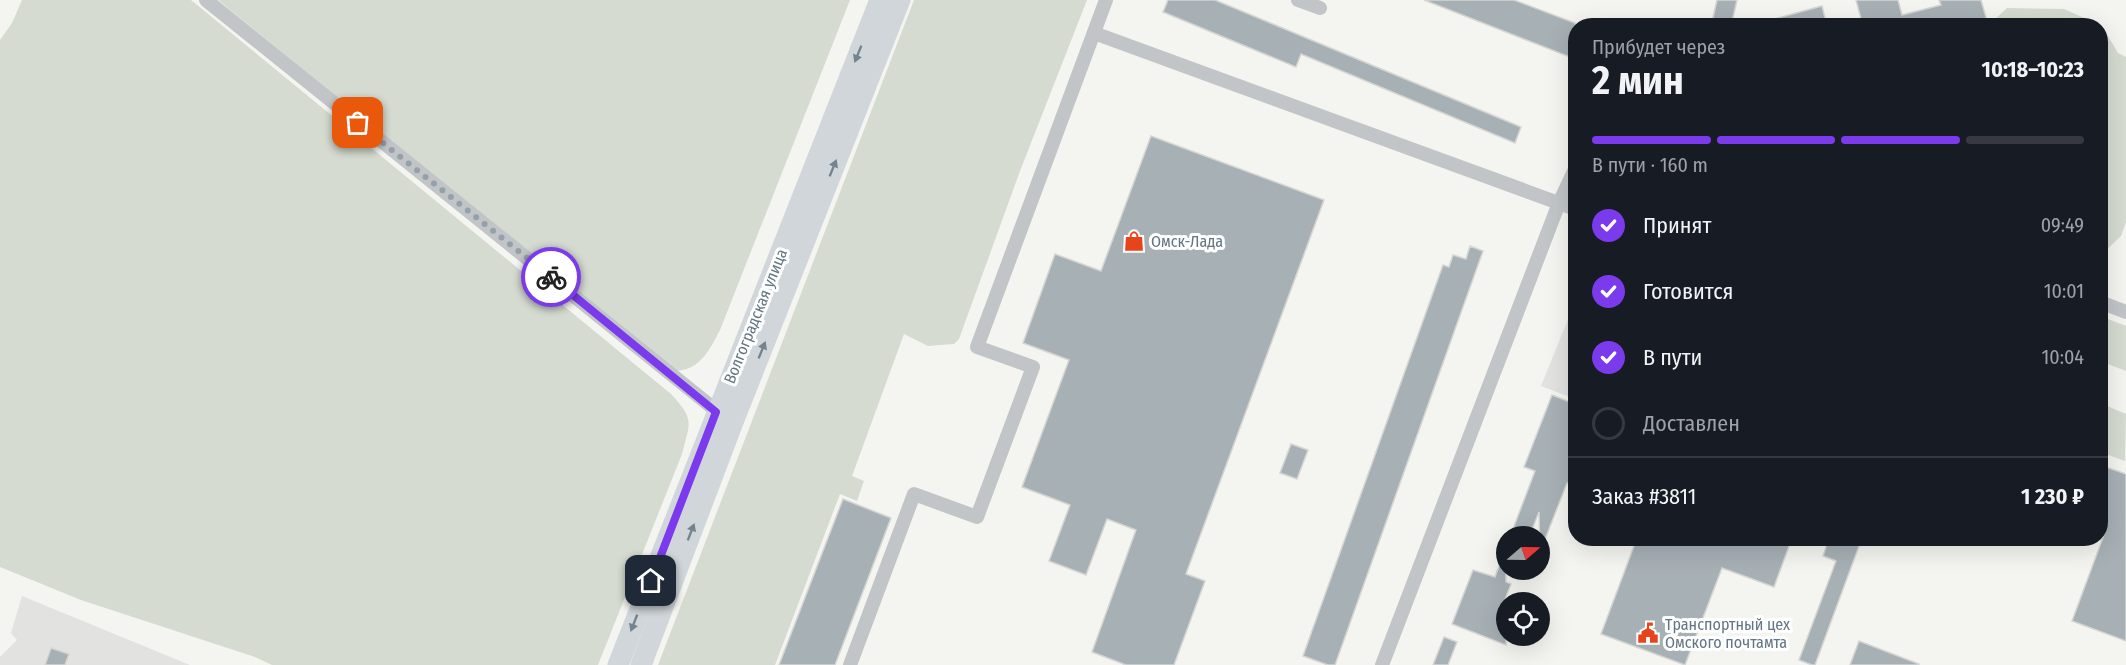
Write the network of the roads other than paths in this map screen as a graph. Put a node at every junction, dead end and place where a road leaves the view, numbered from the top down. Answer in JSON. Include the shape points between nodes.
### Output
{"nodes":[{"id":1,"x":206,"y":0,"type":"edge"},
{"id":2,"x":880,"y":0,"type":"edge"},
{"id":3,"x":900,"y":0,"type":"edge"},
{"id":4,"x":1106,"y":0,"type":"edge"},
{"id":5,"x":1298,"y":0,"type":"edge"},
{"id":6,"x":1320,"y":8,"type":"dead end"},
{"id":7,"x":1094,"y":33,"type":"junction"},
{"id":8,"x":1568,"y":184,"type":"edge"},
{"id":9,"x":1559,"y":203,"type":"junction"},
{"id":10,"x":1568,"y":206,"type":"edge"},
{"id":11,"x":2108,"y":305,"type":"edge"},
{"id":12,"x":2126,"y":312,"type":"edge"},
{"id":13,"x":725,"y":417,"type":"junction"},
{"id":14,"x":618,"y":665,"type":"edge"},
{"id":15,"x":641,"y":665,"type":"edge"},
{"id":16,"x":850,"y":665,"type":"edge"},
{"id":17,"x":1382,"y":665,"type":"edge"}],
"edges":[{"from":1,"to":13,"type":"street"},
{"from":2,"to":13,"type":"main road","name":"Волгоградская улица","one_way":true},
{"from":13,"to":3,"type":"main road","name":"Волгоградская улица","one_way":true},
{"from":4,"to":7,"type":"street"},
{"from":5,"to":6,"type":"street"},
{"from":7,"to":9,"type":"street"},
{"from":7,"to":16,"type":"street","via":[[977,347],[1033,367],[977,517],[914,494]]},
{"from":8,"to":9,"type":"street"},
{"from":9,"to":10,"type":"street"},
{"from":9,"to":17,"type":"street"},
{"from":11,"to":12,"type":"street"},
{"from":13,"to":14,"type":"main road","name":"Волгоградская улица","one_way":true},
{"from":15,"to":13,"type":"main road","name":"Волгоградская улица","one_way":true}]}
